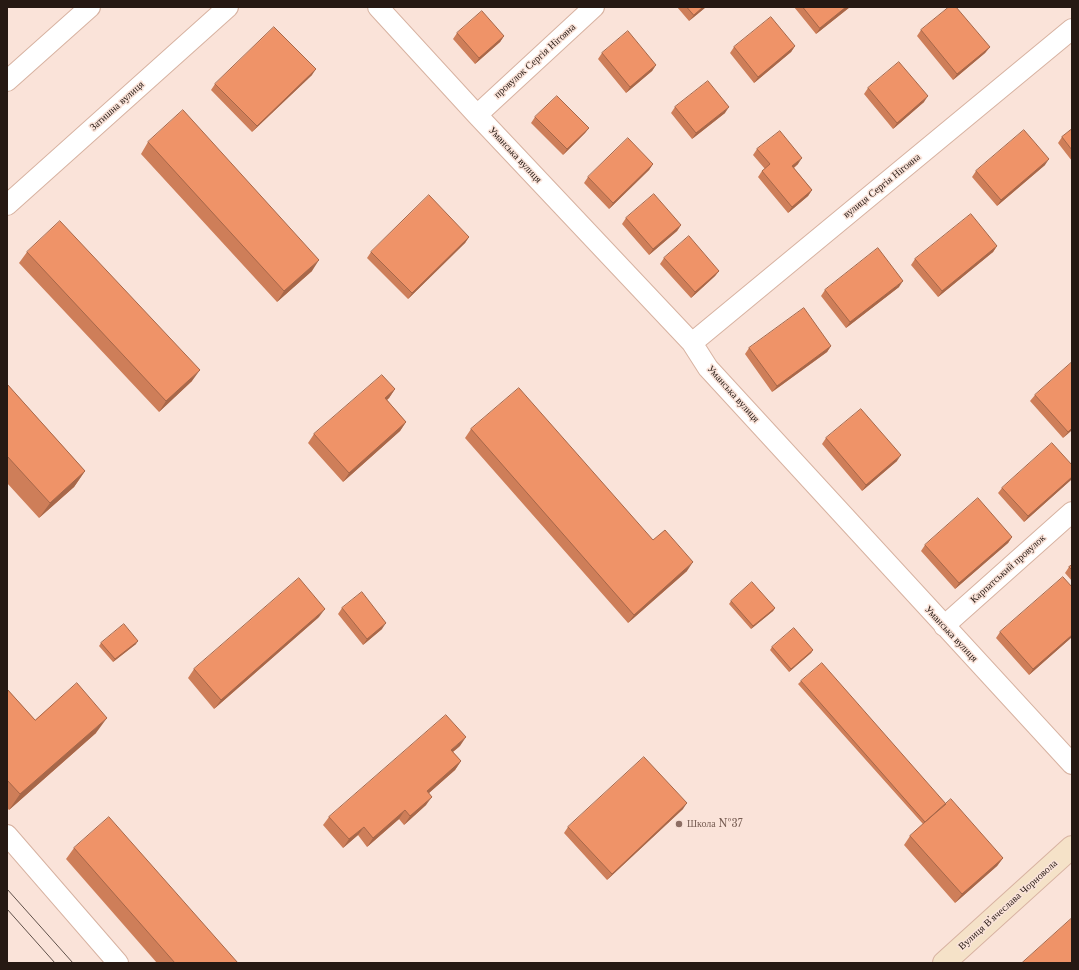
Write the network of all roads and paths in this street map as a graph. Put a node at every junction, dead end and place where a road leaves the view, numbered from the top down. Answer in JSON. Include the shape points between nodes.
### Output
{"nodes":[{"id":1,"x":90,"y":7,"type":"edge"},
{"id":2,"x":228,"y":7,"type":"edge"},
{"id":3,"x":378,"y":7,"type":"edge"},
{"id":4,"x":594,"y":7,"type":"edge"},
{"id":5,"x":1072,"y":29,"type":"edge"},
{"id":6,"x":7,"y":81,"type":"edge"},
{"id":7,"x":477,"y":115,"type":"junction"},
{"id":8,"x":7,"y":205,"type":"edge"},
{"id":9,"x":692,"y":343,"type":"junction"},
{"id":10,"x":1072,"y":512,"type":"edge"},
{"id":11,"x":944,"y":626,"type":"junction"},
{"id":12,"x":1072,"y":764,"type":"edge"},
{"id":13,"x":7,"y":835,"type":"edge"},
{"id":14,"x":1072,"y":847,"type":"edge"},
{"id":15,"x":118,"y":963,"type":"edge"},
{"id":16,"x":944,"y":963,"type":"edge"}],
"edges":[{"from":1,"to":6,"type":"street"},
{"from":2,"to":8,"type":"street","name":"Затишна вулиця"},
{"from":3,"to":7,"type":"street","name":"Уманська вулиця"},
{"from":4,"to":7,"type":"street","name":"провулок Сергія Нігояна"},
{"from":5,"to":9,"type":"street","name":"вулиця Сергія Нігояна"},
{"from":7,"to":9,"type":"street","name":"Уманська вулиця"},
{"from":9,"to":11,"type":"street","name":"Уманська вулиця","via":[[708,368]]},
{"from":10,"to":11,"type":"street","name":"Карпатський провулок"},
{"from":11,"to":12,"type":"street","name":"Уманська вулиця"},
{"from":13,"to":15,"type":"street"},
{"from":14,"to":16,"type":"street","name":"Вулиця Вʼячеслава Чорновола"}]}
